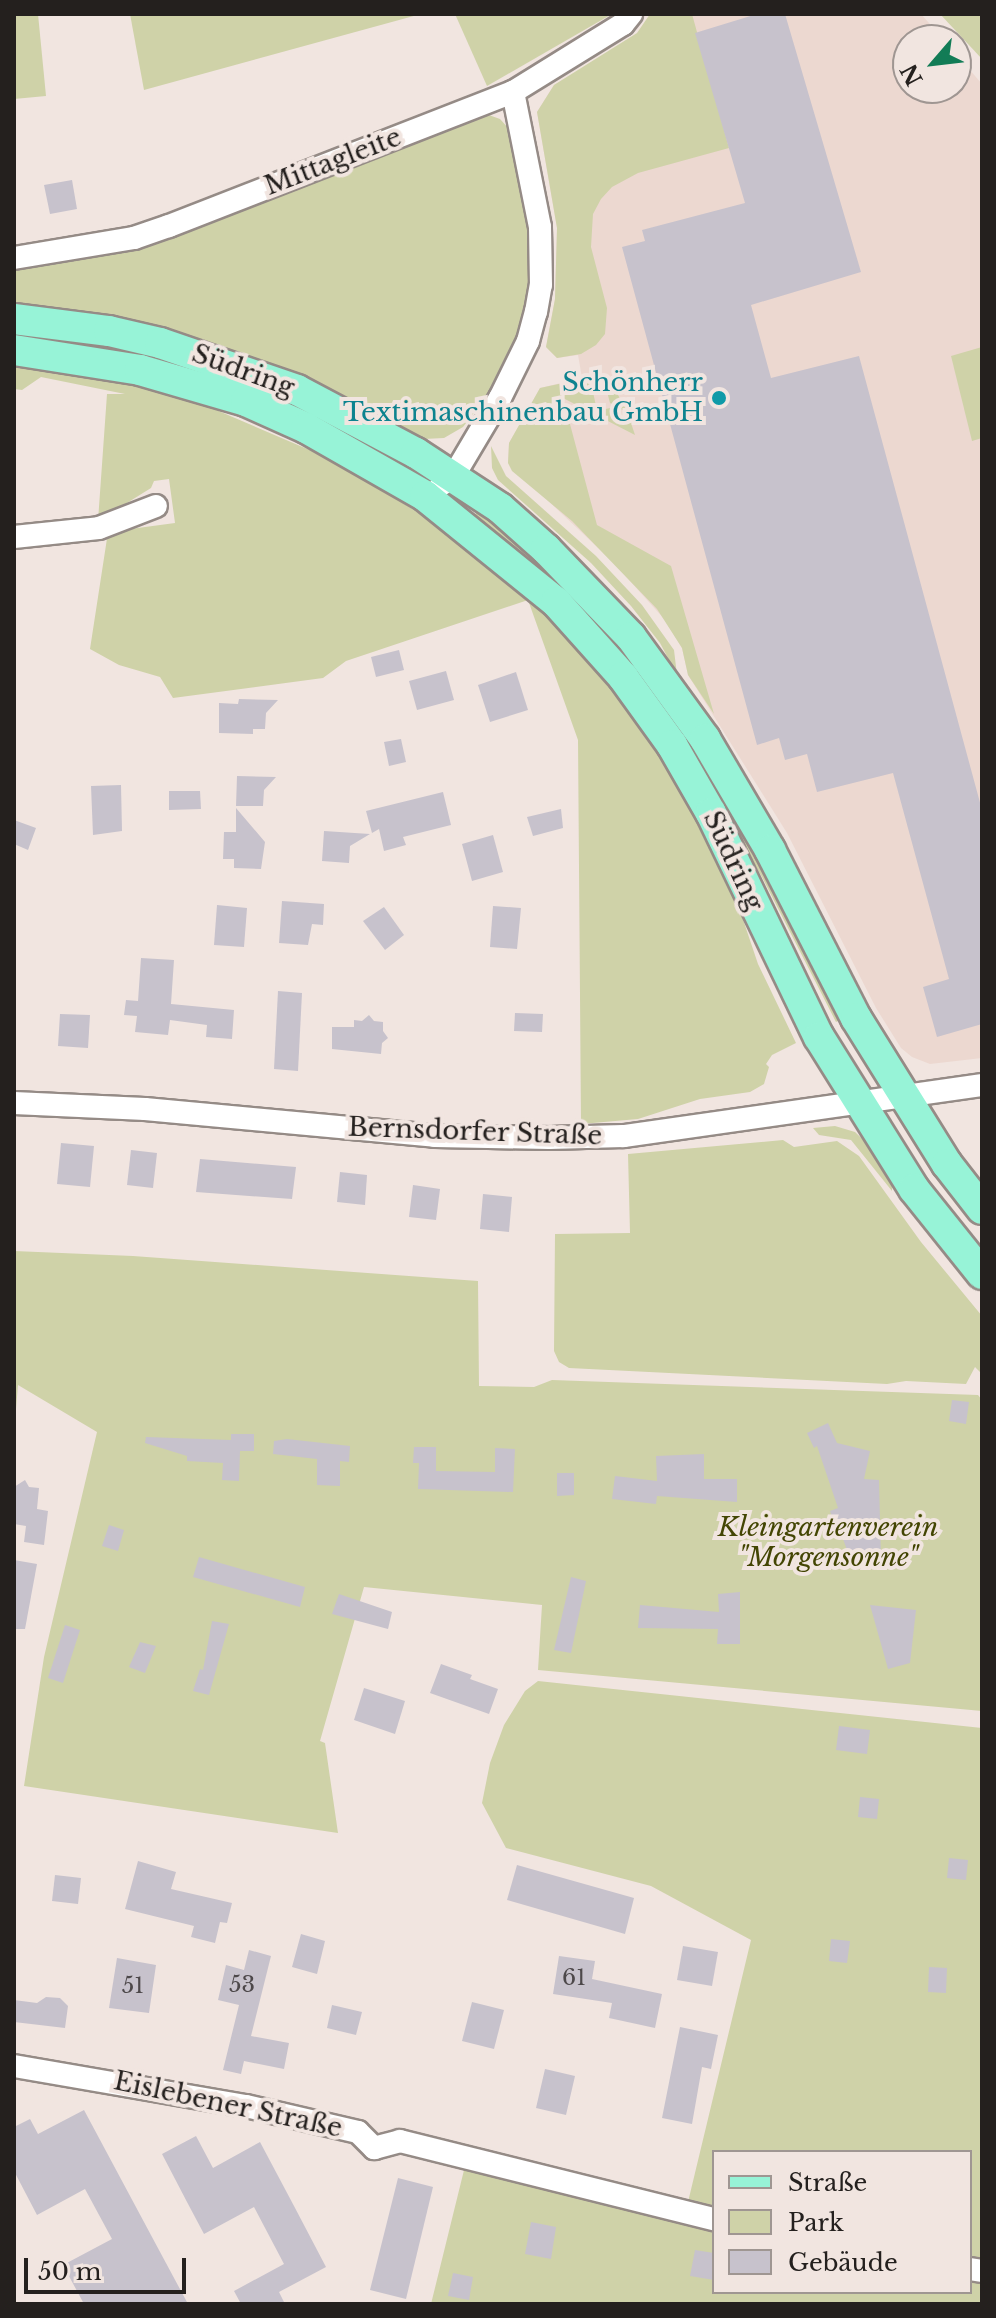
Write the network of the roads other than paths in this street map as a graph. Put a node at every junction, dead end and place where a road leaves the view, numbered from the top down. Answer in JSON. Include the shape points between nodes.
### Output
{"nodes":[{"id":1,"x":631,"y":14,"type":"edge"},
{"id":2,"x":513,"y":92,"type":"junction"},
{"id":3,"x":14,"y":258,"type":"edge"},
{"id":4,"x":14,"y":319,"type":"edge"},
{"id":5,"x":14,"y":350,"type":"edge"},
{"id":6,"x":453,"y":477,"type":"junction"},
{"id":7,"x":425,"y":496,"type":"junction"},
{"id":8,"x":156,"y":506,"type":"dead end"},
{"id":9,"x":14,"y":537,"type":"edge"},
{"id":10,"x":982,"y":1085,"type":"edge"},
{"id":11,"x":903,"y":1097,"type":"junction"},
{"id":12,"x":14,"y":1103,"type":"edge"},
{"id":13,"x":858,"y":1105,"type":"junction"},
{"id":14,"x":982,"y":1209,"type":"edge"},
{"id":15,"x":982,"y":1274,"type":"edge"},
{"id":16,"x":14,"y":2066,"type":"edge"},
{"id":17,"x":712,"y":2219,"type":"edge"}],
"edges":[{"from":1,"to":2,"type":"street","name":"Mittagleite"},
{"from":2,"to":3,"type":"street","name":"Mittagleite","via":[[134,238]]},
{"from":2,"to":6,"type":"street","via":[[540,227],[541,285],[518,365]]},
{"from":4,"to":6,"type":"main road","name":"Südring","via":[[109,331],[260,375],[377,429]]},
{"from":5,"to":7,"type":"main road","name":"Südring","via":[[140,370],[246,401]]},
{"from":6,"to":7,"type":"street"},
{"from":6,"to":11,"type":"main road","name":"Südring","via":[[500,508],[590,591],[672,691],[770,850]]},
{"from":7,"to":13,"type":"main road","name":"Südring","via":[[556,602],[645,705],[711,813],[808,1017]]},
{"from":8,"to":9,"type":"street","via":[[99,528]]},
{"from":10,"to":11,"type":"street","name":"Bernsdorfer Straße"},
{"from":11,"to":13,"type":"street","name":"Bernsdorfer Straße"},
{"from":11,"to":14,"type":"main road","name":"Südring"},
{"from":12,"to":13,"type":"street","name":"Bernsdorfer Straße","via":[[509,1138],[624,1136]]},
{"from":13,"to":15,"type":"main road","name":"Südring","via":[[914,1189]]},
{"from":16,"to":17,"type":"street","name":"Eislebener Straße","via":[[246,2106],[358,2132],[374,2148],[400,2141]]}]}
